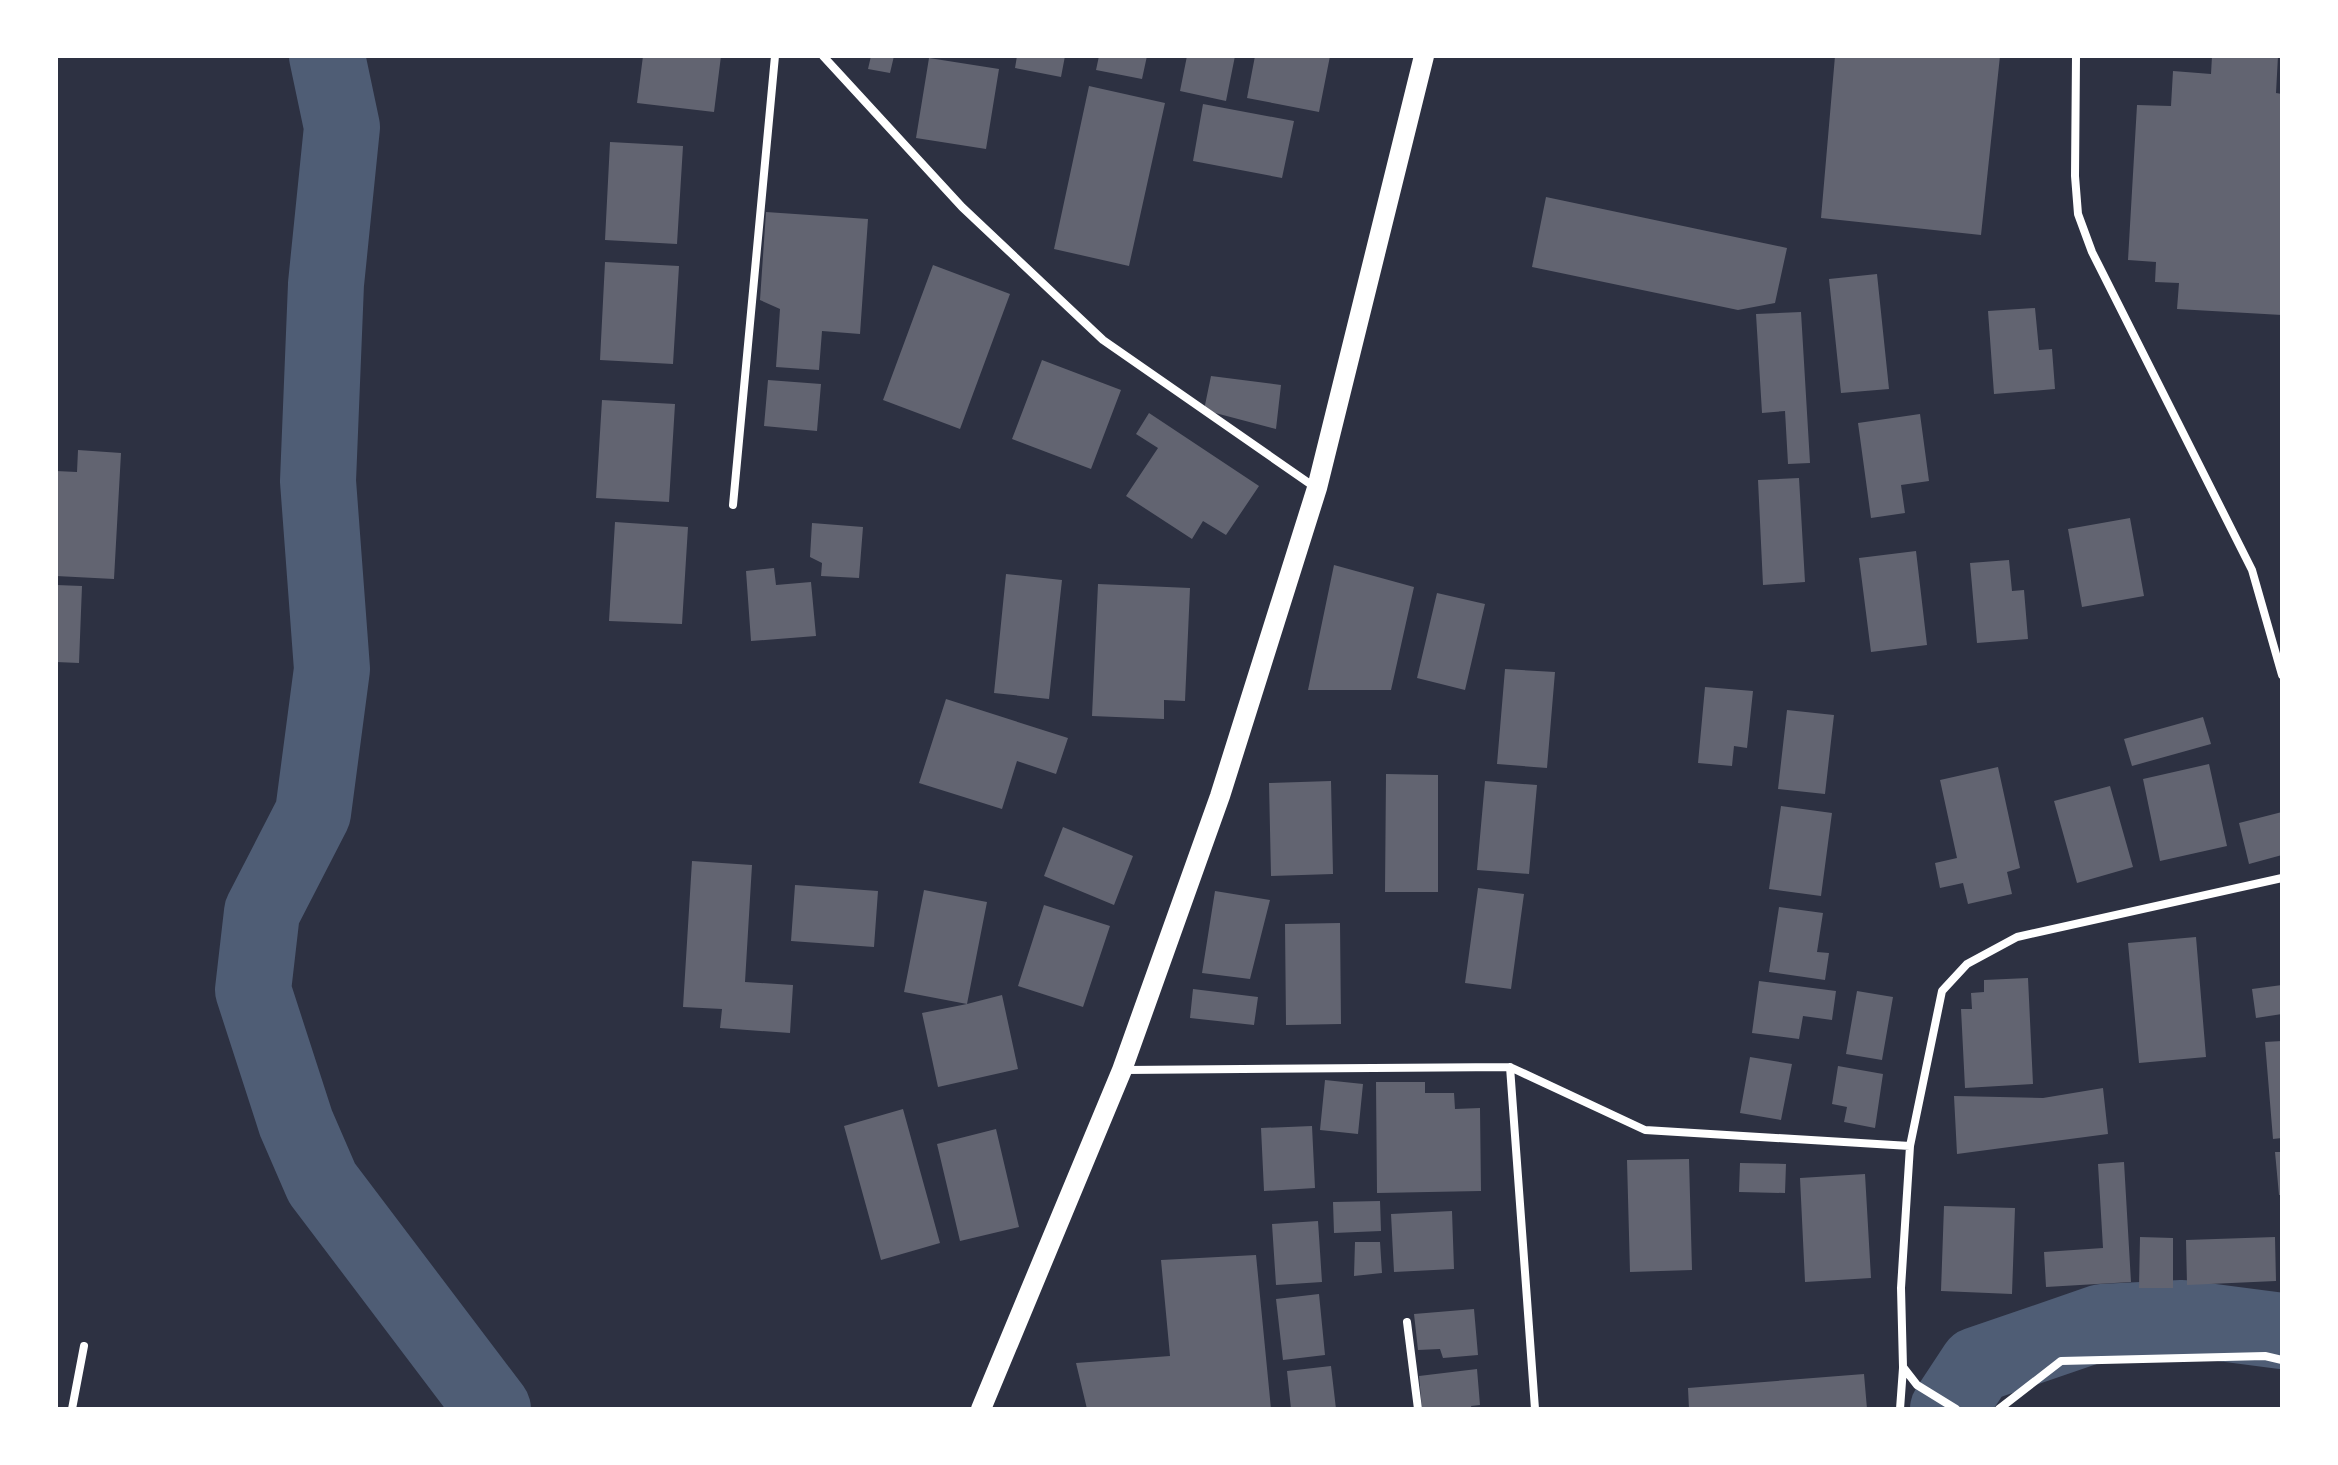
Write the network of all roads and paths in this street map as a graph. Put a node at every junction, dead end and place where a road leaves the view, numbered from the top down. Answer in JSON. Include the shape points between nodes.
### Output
{"nodes":[{"id":1,"x":775,"y":56,"type":"edge"},
{"id":2,"x":823,"y":56,"type":"edge"},
{"id":3,"x":1424,"y":56,"type":"edge"},
{"id":4,"x":2076,"y":56,"type":"edge"},
{"id":5,"x":1317,"y":488,"type":"junction"},
{"id":6,"x":733,"y":505,"type":"dead end"},
{"id":7,"x":2282,"y":675,"type":"edge"},
{"id":8,"x":2282,"y":878,"type":"edge"},
{"id":9,"x":1510,"y":1067,"type":"junction"},
{"id":10,"x":1122,"y":1070,"type":"junction"},
{"id":11,"x":1910,"y":1146,"type":"junction"},
{"id":12,"x":1407,"y":1322,"type":"dead end"},
{"id":13,"x":84,"y":1346,"type":"dead end"},
{"id":14,"x":2282,"y":1360,"type":"edge"},
{"id":15,"x":1903,"y":1367,"type":"junction"},
{"id":16,"x":72,"y":1409,"type":"edge"},
{"id":17,"x":981,"y":1409,"type":"edge"},
{"id":18,"x":1418,"y":1409,"type":"edge"},
{"id":19,"x":1535,"y":1409,"type":"edge"},
{"id":20,"x":1900,"y":1409,"type":"edge"},
{"id":21,"x":1956,"y":1409,"type":"edge"},
{"id":22,"x":1999,"y":1409,"type":"edge"}],
"edges":[{"from":1,"to":6,"type":"street"},
{"from":2,"to":5,"type":"street","via":[[962,207],[1103,340]]},
{"from":3,"to":5,"type":"main road"},
{"from":4,"to":7,"type":"street","via":[[2078,214],[2092,252],[2252,570]]},
{"from":5,"to":10,"type":"main road","via":[[1220,796]]},
{"from":8,"to":11,"type":"street","via":[[2017,937],[1967,964],[1942,991]]},
{"from":9,"to":10,"type":"street"},
{"from":9,"to":11,"type":"street","via":[[1645,1130]]},
{"from":9,"to":19,"type":"street"},
{"from":10,"to":17,"type":"main road"},
{"from":11,"to":15,"type":"street","via":[[1901,1288]]},
{"from":12,"to":18,"type":"street"},
{"from":13,"to":16,"type":"street"},
{"from":14,"to":22,"type":"street","via":[[2265,1356],[2061,1361]]},
{"from":15,"to":20,"type":"street"},
{"from":15,"to":21,"type":"street","via":[[1917,1385]]}]}
